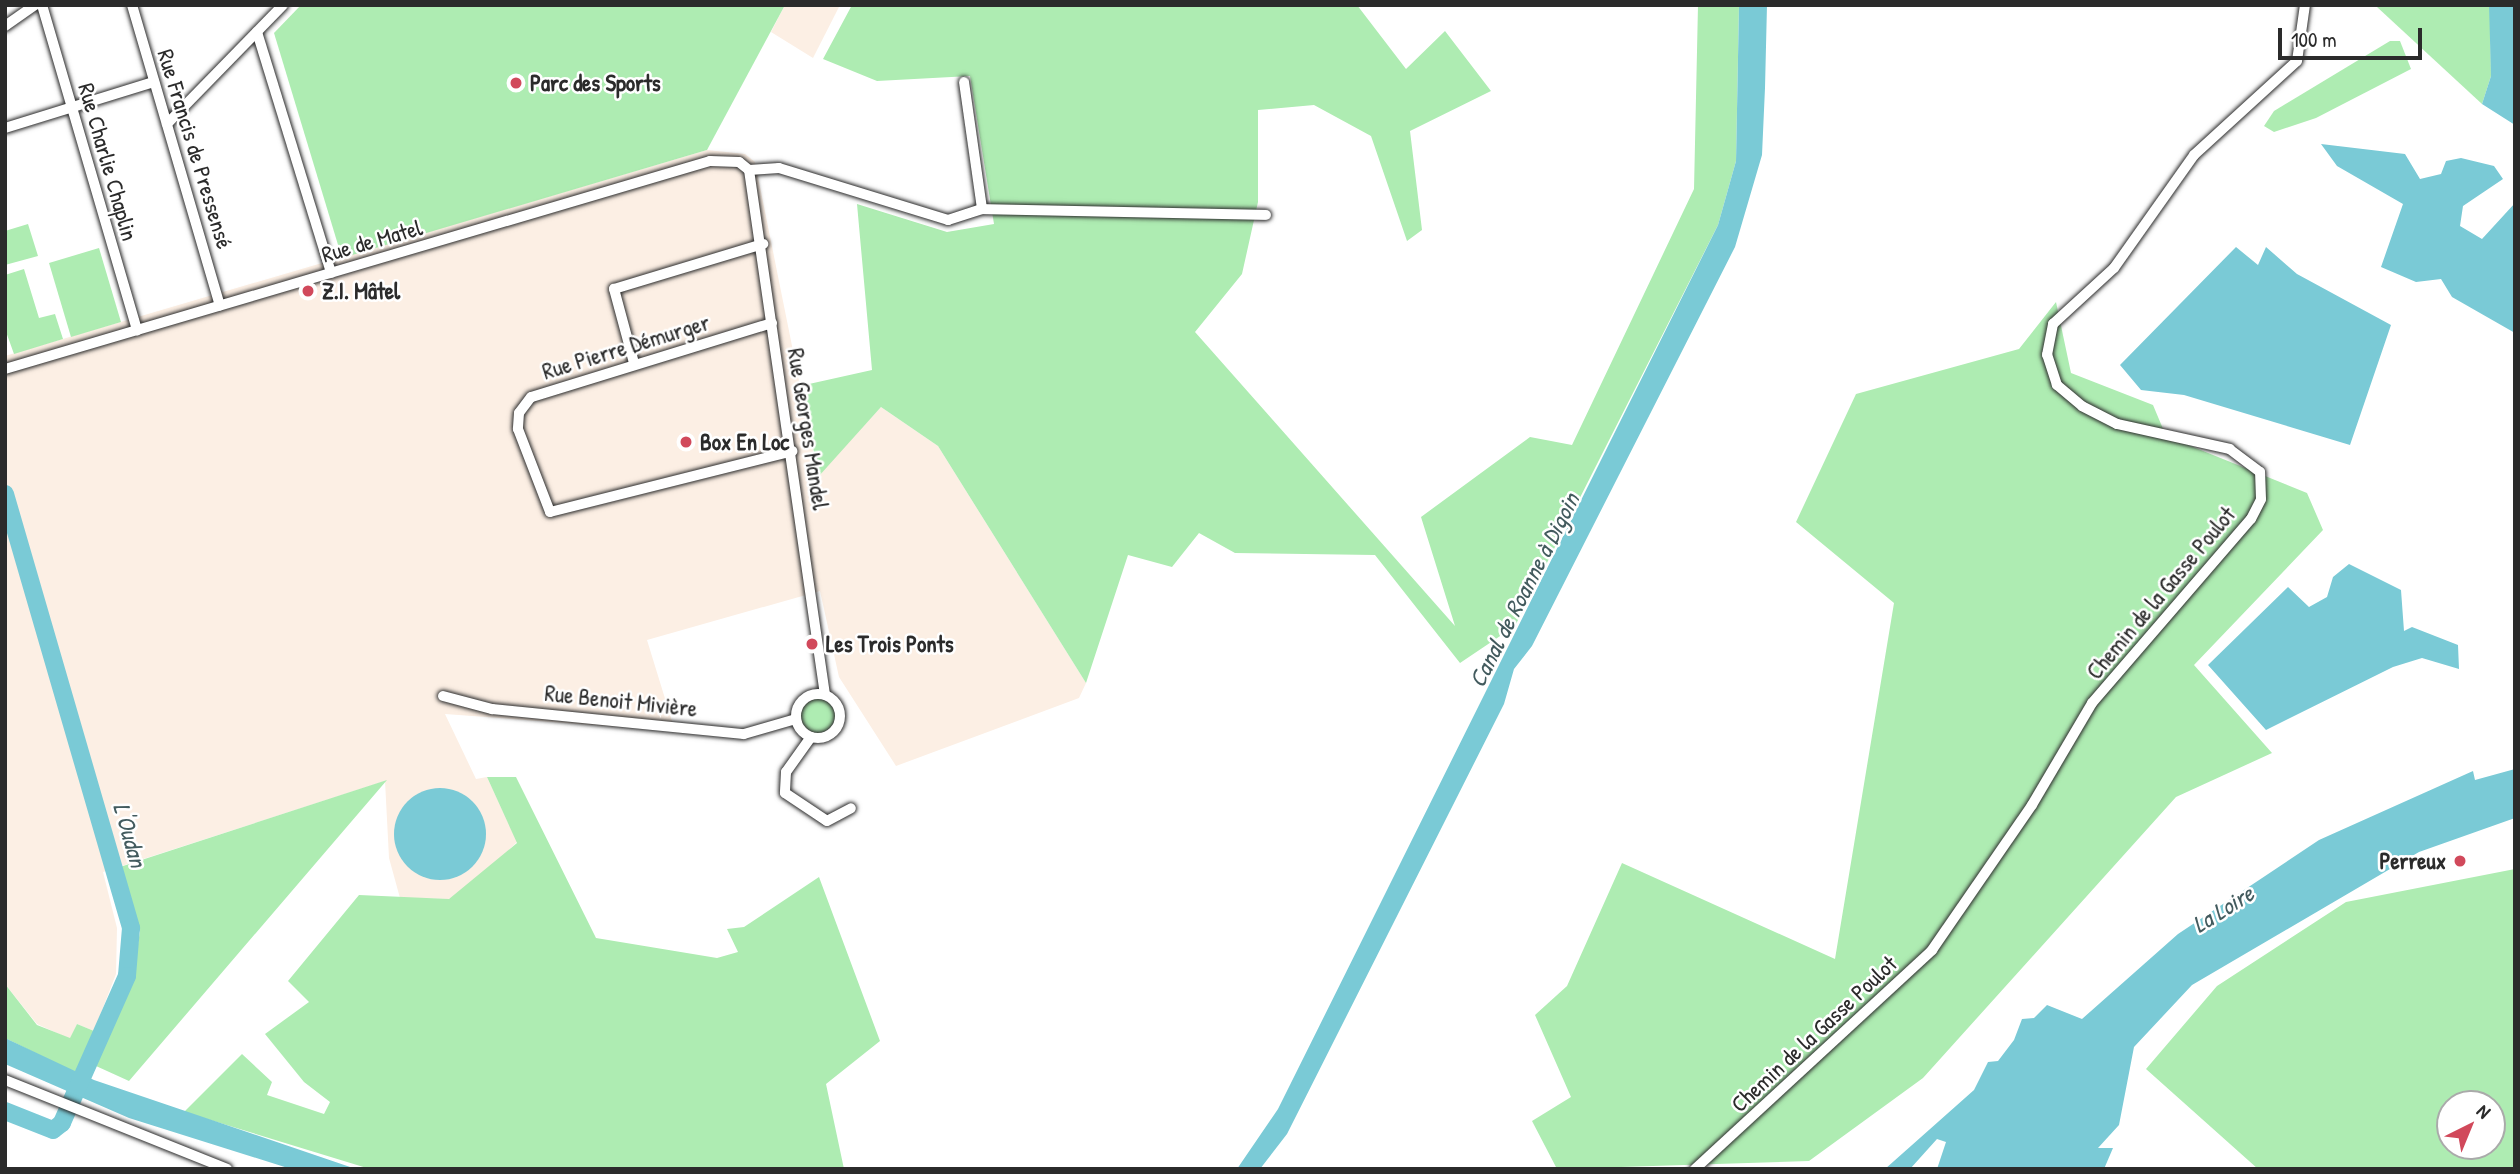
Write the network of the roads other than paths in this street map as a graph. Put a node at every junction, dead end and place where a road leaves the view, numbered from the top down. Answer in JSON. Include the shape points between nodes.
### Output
{"nodes":[{"id":1,"x":35,"y":5,"type":"edge"},
{"id":2,"x":42,"y":5,"type":"edge"},
{"id":3,"x":132,"y":5,"type":"edge"},
{"id":4,"x":283,"y":5,"type":"edge"},
{"id":5,"x":2305,"y":5,"type":"edge"},
{"id":6,"x":5,"y":26,"type":"edge"},
{"id":7,"x":257,"y":32,"type":"junction"},
{"id":8,"x":155,"y":82,"type":"junction"},
{"id":9,"x":964,"y":82,"type":"dead end"},
{"id":10,"x":72,"y":107,"type":"junction"},
{"id":11,"x":167,"y":124,"type":"junction"},
{"id":12,"x":5,"y":128,"type":"edge"},
{"id":13,"x":749,"y":170,"type":"junction"},
{"id":14,"x":982,"y":209,"type":"junction"},
{"id":15,"x":1266,"y":215,"type":"dead end"},
{"id":16,"x":763,"y":244,"type":"junction"},
{"id":17,"x":331,"y":273,"type":"junction"},
{"id":18,"x":220,"y":305,"type":"junction"},
{"id":19,"x":772,"y":323,"type":"junction"},
{"id":20,"x":137,"y":330,"type":"junction"},
{"id":21,"x":634,"y":363,"type":"junction"},
{"id":22,"x":5,"y":369,"type":"edge"},
{"id":23,"x":792,"y":451,"type":"junction"},
{"id":24,"x":825,"y":695,"type":"junction"},
{"id":25,"x":443,"y":696,"type":"dead end"},
{"id":26,"x":796,"y":719,"type":"junction"},
{"id":27,"x":811,"y":737,"type":"junction"},
{"id":28,"x":851,"y":808,"type":"dead end"},
{"id":29,"x":5,"y":1080,"type":"edge"},
{"id":30,"x":226,"y":1169,"type":"edge"},
{"id":31,"x":1695,"y":1169,"type":"edge"}],
"edges":[{"from":1,"to":6,"type":"street"},
{"from":2,"to":10,"type":"street","name":"Rue Charlie Chaplin"},
{"from":3,"to":8,"type":"street","name":"Rue Francis de Pressensé"},
{"from":4,"to":7,"type":"street"},
{"from":5,"to":31,"type":"street","name":"Chemin de la Gasse Poulot","via":[[2297,61],[2194,155],[2114,268],[2053,324],[2047,355],[2057,385],[2117,424],[2230,449],[2260,472],[2256,509],[2092,703],[1987,874],[1932,950]]},
{"from":7,"to":11,"type":"street"},
{"from":7,"to":17,"type":"street"},
{"from":8,"to":10,"type":"street"},
{"from":8,"to":11,"type":"street","name":"Rue Francis de Pressensé"},
{"from":9,"to":14,"type":"street"},
{"from":10,"to":12,"type":"street"},
{"from":10,"to":20,"type":"street","name":"Rue Charlie Chaplin"},
{"from":11,"to":18,"type":"street","name":"Rue Francis de Pressensé"},
{"from":13,"to":14,"type":"street","name":"Rue de Matel","via":[[779,168],[948,220]]},
{"from":13,"to":16,"type":"street","name":"Rue Georges Mandel"},
{"from":13,"to":17,"type":"street","name":"Rue de Matel","via":[[739,162],[710,161]]},
{"from":14,"to":15,"type":"street","name":"Rue de Matel"},
{"from":16,"to":19,"type":"street","name":"Rue Georges Mandel"},
{"from":16,"to":21,"type":"street","via":[[614,289]]},
{"from":17,"to":18,"type":"street","name":"Rue de Matel"},
{"from":18,"to":20,"type":"street","name":"Rue de Matel"},
{"from":19,"to":21,"type":"street","name":"Rue Pierre Démurger"},
{"from":19,"to":23,"type":"street","name":"Rue Georges Mandel"},
{"from":20,"to":22,"type":"street","name":"Rue de Matel"},
{"from":21,"to":23,"type":"street","name":"Rue Pierre Démurger","via":[[531,397],[519,413],[539,497],[550,512]]},
{"from":23,"to":24,"type":"street","name":"Rue Georges Mandel"},
{"from":24,"to":26,"type":"street","via":[[806,696]]},
{"from":24,"to":27,"type":"street","name":"Rue Georges Mandel","via":[[837,704],[838,727],[826,737]]},
{"from":25,"to":26,"type":"street","name":"Rue Benoit Mivière","via":[[492,709],[744,734]]},
{"from":26,"to":27,"type":"street"},
{"from":27,"to":28,"type":"street","via":[[786,772],[785,793],[827,821]]},
{"from":29,"to":30,"type":"street"}]}
